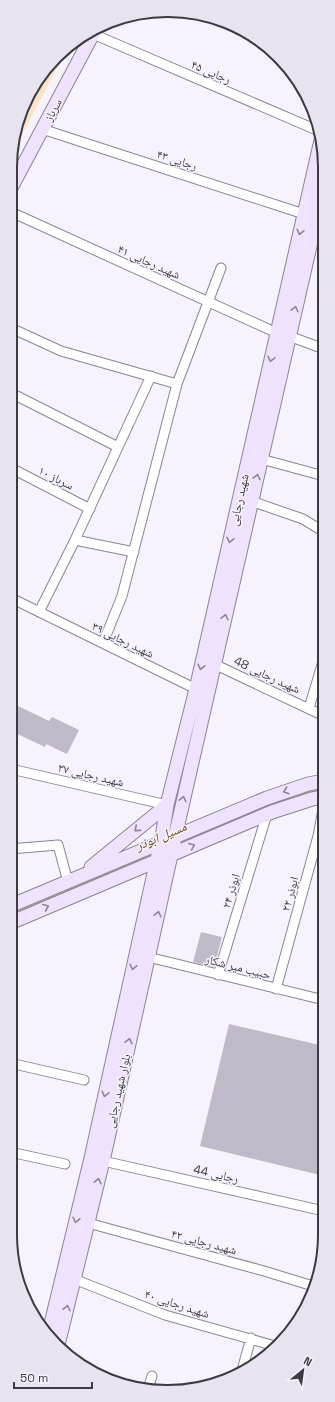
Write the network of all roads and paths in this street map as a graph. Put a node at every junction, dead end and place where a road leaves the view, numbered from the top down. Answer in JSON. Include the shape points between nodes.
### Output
{"nodes":[{"id":1,"x":97,"y":35,"type":"edge"},
{"id":2,"x":90,"y":38,"type":"edge"},
{"id":3,"x":313,"y":128,"type":"edge"},
{"id":4,"x":42,"y":129,"type":"junction"},
{"id":5,"x":318,"y":155,"type":"edge"},
{"id":6,"x":17,"y":177,"type":"edge"},
{"id":7,"x":318,"y":207,"type":"edge"},
{"id":8,"x":304,"y":214,"type":"junction"},
{"id":9,"x":17,"y":215,"type":"edge"},
{"id":10,"x":221,"y":268,"type":"dead end"},
{"id":11,"x":209,"y":302,"type":"junction"},
{"id":12,"x":17,"y":331,"type":"edge"},
{"id":13,"x":283,"y":335,"type":"junction"},
{"id":14,"x":318,"y":347,"type":"edge"},
{"id":15,"x":151,"y":376,"type":"junction"},
{"id":16,"x":177,"y":384,"type":"junction"},
{"id":17,"x":17,"y":396,"type":"edge"},
{"id":18,"x":118,"y":447,"type":"junction"},
{"id":19,"x":261,"y":459,"type":"junction"},
{"id":20,"x":17,"y":471,"type":"edge"},
{"id":21,"x":318,"y":474,"type":"edge"},
{"id":22,"x":251,"y":502,"type":"junction"},
{"id":23,"x":90,"y":509,"type":"junction"},
{"id":24,"x":318,"y":528,"type":"edge"},
{"id":25,"x":75,"y":540,"type":"junction"},
{"id":26,"x":134,"y":552,"type":"junction"},
{"id":27,"x":17,"y":601,"type":"edge"},
{"id":28,"x":39,"y":612,"type":"junction"},
{"id":29,"x":103,"y":643,"type":"junction"},
{"id":30,"x":214,"y":664,"type":"junction"},
{"id":31,"x":318,"y":678,"type":"edge"},
{"id":32,"x":196,"y":689,"type":"junction"},
{"id":33,"x":309,"y":708,"type":"junction"},
{"id":34,"x":318,"y":713,"type":"edge"},
{"id":35,"x":17,"y":770,"type":"edge"},
{"id":36,"x":318,"y":782,"type":"edge"},
{"id":37,"x":318,"y":798,"type":"edge"},
{"id":38,"x":167,"y":804,"type":"junction"},
{"id":39,"x":267,"y":814,"type":"junction"},
{"id":40,"x":318,"y":836,"type":"edge"},
{"id":41,"x":175,"y":837,"type":"junction"},
{"id":42,"x":161,"y":843,"type":"junction"},
{"id":43,"x":17,"y":848,"type":"edge"},
{"id":44,"x":171,"y":854,"type":"junction"},
{"id":45,"x":157,"y":860,"type":"junction"},
{"id":46,"x":80,"y":877,"type":"junction"},
{"id":47,"x":68,"y":882,"type":"junction"},
{"id":48,"x":17,"y":903,"type":"edge"},
{"id":49,"x":17,"y":919,"type":"edge"},
{"id":50,"x":148,"y":958,"type":"junction"},
{"id":51,"x":218,"y":974,"type":"junction"},
{"id":52,"x":276,"y":988,"type":"junction"},
{"id":53,"x":318,"y":998,"type":"edge"},
{"id":54,"x":17,"y":1065,"type":"edge"},
{"id":55,"x":84,"y":1080,"type":"dead end"},
{"id":56,"x":17,"y":1154,"type":"edge"},
{"id":57,"x":102,"y":1161,"type":"junction"},
{"id":58,"x":65,"y":1164,"type":"dead end"},
{"id":59,"x":318,"y":1210,"type":"edge"},
{"id":60,"x":88,"y":1223,"type":"junction"},
{"id":61,"x":74,"y":1279,"type":"junction"},
{"id":62,"x":309,"y":1285,"type":"edge"},
{"id":63,"x":50,"y":1328,"type":"edge"},
{"id":64,"x":251,"y":1338,"type":"junction"},
{"id":65,"x":59,"y":1339,"type":"edge"},
{"id":66,"x":270,"y":1344,"type":"edge"},
{"id":67,"x":243,"y":1365,"type":"edge"},
{"id":68,"x":152,"y":1376,"type":"dead end"},
{"id":69,"x":149,"y":1384,"type":"edge"}],
"edges":[{"from":1,"to":3,"type":"street","name":"رجایی ۴۵"},
{"from":2,"to":4,"type":"main road","name":"سرباز"},
{"from":4,"to":6,"type":"main road","name":"سرباز"},
{"from":4,"to":8,"type":"street","name":"رجایی ۴۳"},
{"from":5,"to":8,"type":"main road","name":"شهید رجایی"},
{"from":13,"to":7,"type":"main road","name":"شهید رجایی","one_way":true},
{"from":8,"to":13,"type":"main road","name":"شهید رجایی","one_way":true},
{"from":9,"to":11,"type":"street","name":"شهید رجایی ۴۱"},
{"from":10,"to":11,"type":"street"},
{"from":11,"to":13,"type":"street","name":"شهید رجایی ۴۱"},
{"from":11,"to":16,"type":"street"},
{"from":12,"to":15,"type":"street","via":[[61,351]]},
{"from":13,"to":14,"type":"street","name":"شهید رجایی ۴۱"},
{"from":13,"to":19,"type":"main road","name":"شهید رجایی"},
{"from":13,"to":32,"type":"main road","name":"شهید رجایی","one_way":true},
{"from":15,"to":16,"type":"street"},
{"from":15,"to":18,"type":"street"},
{"from":16,"to":26,"type":"street"},
{"from":17,"to":18,"type":"street"},
{"from":18,"to":23,"type":"street"},
{"from":19,"to":21,"type":"street"},
{"from":22,"to":19,"type":"main road","name":"شهید رجایی","one_way":true},
{"from":20,"to":23,"type":"street","name":"سرباز ۱۰"},
{"from":22,"to":24,"type":"street","via":[[303,519]]},
{"from":30,"to":22,"type":"main road","name":"شهید رجایی","one_way":true},
{"from":23,"to":25,"type":"street"},
{"from":25,"to":26,"type":"street"},
{"from":25,"to":28,"type":"street"},
{"from":26,"to":29,"type":"street","via":[[122,596]]},
{"from":27,"to":28,"type":"street","name":"شهید رجایی ۳۹"},
{"from":28,"to":29,"type":"street","name":"شهید رجایی ۳۹"},
{"from":29,"to":32,"type":"street","name":"شهید رجایی ۳۹"},
{"from":30,"to":33,"type":"street","name":"شهید رجایی 48"},
{"from":41,"to":30,"type":"main road","name":"شهید رجایی","one_way":true},
{"from":31,"to":33,"type":"street"},
{"from":32,"to":38,"type":"main road","name":"شهید رجایی"},
{"from":33,"to":34,"type":"street","name":"شهید رجایی 48"},
{"from":35,"to":38,"type":"street","name":"شهید رجایی ۳۷"},
{"from":36,"to":41,"type":"main road","one_way":true,"via":[[267,798]]},
{"from":37,"to":39,"type":"main road"},
{"from":38,"to":42,"type":"main road","name":"شهید رجایی"},
{"from":38,"to":46,"type":"main road","one_way":true},
{"from":44,"to":39,"type":"main road","one_way":true},
{"from":39,"to":51,"type":"street","name":"ابوذر ۲۴"},
{"from":40,"to":52,"type":"street","name":"ابوذر ۲۲"},
{"from":41,"to":42,"type":"main road"},
{"from":41,"to":44,"type":"main road","name":"بلوار شهید رجایی"},
{"from":42,"to":45,"type":"main road","name":"شهید رجایی"},
{"from":42,"to":46,"type":"main road"},
{"from":43,"to":47,"type":"street","via":[[58,845]]},
{"from":44,"to":45,"type":"main road"},
{"from":50,"to":44,"type":"main road","name":"بلوار شهید رجایی","one_way":true},
{"from":49,"to":45,"type":"main road","one_way":true},
{"from":45,"to":63,"type":"main road","name":"بلوار شهید رجایی","one_way":true,"via":[[91,1158]]},
{"from":46,"to":47,"type":"main road"},
{"from":47,"to":48,"type":"main road"},
{"from":50,"to":51,"type":"street","name":"حبیب میر شکار"},
{"from":57,"to":50,"type":"main road","name":"بلوار شهید رجایی","one_way":true},
{"from":51,"to":52,"type":"street","name":"حبیب میر شکار"},
{"from":52,"to":53,"type":"street","name":"حبیب میر شکار"},
{"from":54,"to":55,"type":"street"},
{"from":56,"to":58,"type":"street"},
{"from":57,"to":59,"type":"street","name":"رجایی 44"},
{"from":60,"to":57,"type":"main road","name":"بلوار شهید رجایی","one_way":true},
{"from":60,"to":61,"type":"main road","name":"بلوار شهید رجایی"},
{"from":60,"to":62,"type":"street","name":"شهید رجایی ۴۲","via":[[264,1270]]},
{"from":61,"to":64,"type":"street","name":"شهید رجایی ۴۰","via":[[165,1315]]},
{"from":65,"to":61,"type":"main road","name":"بلوار شهید رجایی","one_way":true},
{"from":64,"to":66,"type":"street","name":"شهید رجایی ۴۰"},
{"from":64,"to":67,"type":"street"},
{"from":68,"to":69,"type":"street"}]}
